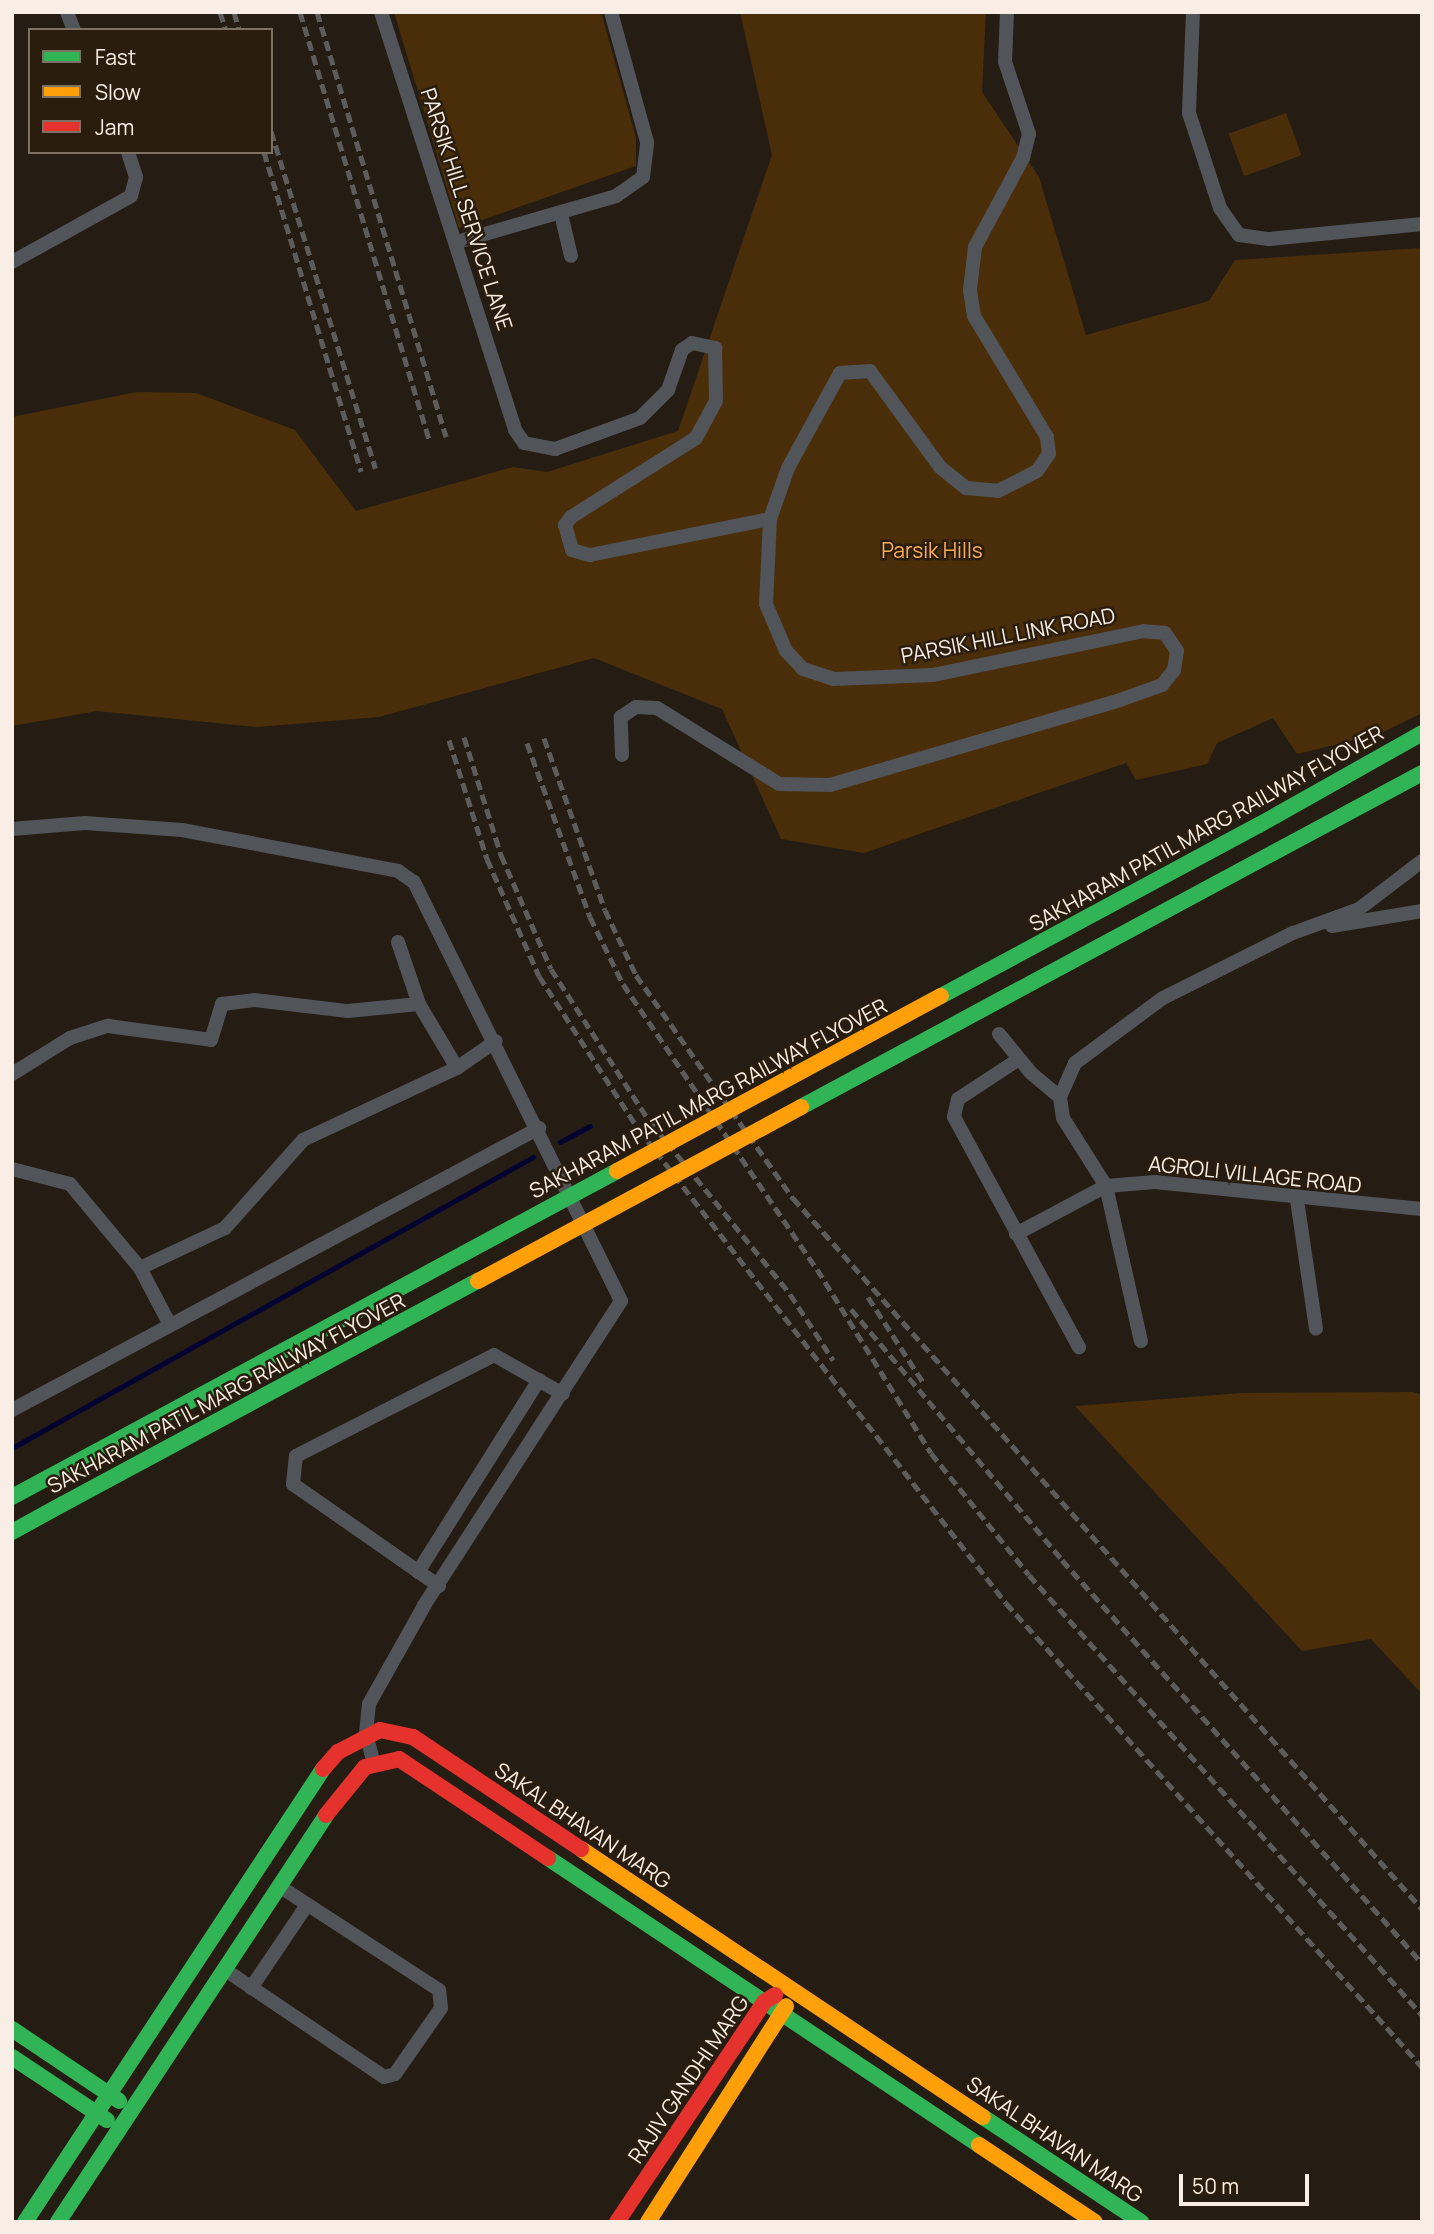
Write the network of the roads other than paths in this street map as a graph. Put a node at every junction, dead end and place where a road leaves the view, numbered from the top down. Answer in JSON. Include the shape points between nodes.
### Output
{"nodes":[{"id":1,"x":381,"y":12,"type":"edge"},
{"id":2,"x":611,"y":12,"type":"edge"},
{"id":3,"x":1007,"y":12,"type":"edge"},
{"id":4,"x":1193,"y":12,"type":"edge"},
{"id":5,"x":129,"y":154,"type":"edge"},
{"id":6,"x":561,"y":214,"type":"junction"},
{"id":7,"x":1422,"y":224,"type":"edge"},
{"id":8,"x":457,"y":243,"type":"junction"},
{"id":9,"x":571,"y":256,"type":"dead end"},
{"id":10,"x":12,"y":262,"type":"edge"},
{"id":11,"x":770,"y":519,"type":"junction"},
{"id":12,"x":1422,"y":733,"type":"edge"},
{"id":13,"x":622,"y":755,"type":"dead end"},
{"id":14,"x":1422,"y":773,"type":"edge"},
{"id":15,"x":12,"y":829,"type":"edge"},
{"id":16,"x":1422,"y":861,"type":"edge"},
{"id":17,"x":1422,"y":911,"type":"edge"},
{"id":18,"x":1293,"y":933,"type":"junction"},
{"id":19,"x":398,"y":942,"type":"dead end"},
{"id":20,"x":419,"y":1004,"type":"junction"},
{"id":21,"x":999,"y":1034,"type":"dead end"},
{"id":22,"x":496,"y":1041,"type":"junction"},
{"id":23,"x":1019,"y":1059,"type":"junction"},
{"id":24,"x":457,"y":1069,"type":"junction"},
{"id":25,"x":12,"y":1073,"type":"edge"},
{"id":26,"x":1060,"y":1097,"type":"junction"},
{"id":27,"x":539,"y":1128,"type":"junction"},
{"id":28,"x":12,"y":1169,"type":"edge"},
{"id":29,"x":1106,"y":1186,"type":"junction"},
{"id":30,"x":1297,"y":1200,"type":"junction"},
{"id":31,"x":1422,"y":1209,"type":"edge"},
{"id":32,"x":1016,"y":1234,"type":"junction"},
{"id":33,"x":140,"y":1268,"type":"junction"},
{"id":34,"x":169,"y":1323,"type":"junction"},
{"id":35,"x":1316,"y":1329,"type":"dead end"},
{"id":36,"x":1141,"y":1341,"type":"dead end"},
{"id":37,"x":1079,"y":1347,"type":"dead end"},
{"id":38,"x":539,"y":1380,"type":"junction"},
{"id":39,"x":563,"y":1394,"type":"junction"},
{"id":40,"x":12,"y":1409,"type":"edge"},
{"id":41,"x":12,"y":1497,"type":"edge"},
{"id":42,"x":12,"y":1532,"type":"edge"},
{"id":43,"x":418,"y":1572,"type":"junction"},
{"id":44,"x":439,"y":1586,"type":"junction"},
{"id":45,"x":366,"y":1734,"type":"junction"},
{"id":46,"x":374,"y":1763,"type":"junction"},
{"id":47,"x":279,"y":1886,"type":"junction"},
{"id":48,"x":307,"y":1905,"type":"junction"},
{"id":49,"x":224,"y":1969,"type":"junction"},
{"id":50,"x":788,"y":1987,"type":"junction"},
{"id":51,"x":251,"y":1988,"type":"junction"},
{"id":52,"x":764,"y":2001,"type":"junction"},
{"id":53,"x":785,"y":2016,"type":"junction"},
{"id":54,"x":12,"y":2029,"type":"edge"},
{"id":55,"x":12,"y":2057,"type":"edge"},
{"id":56,"x":109,"y":2095,"type":"junction"},
{"id":57,"x":132,"y":2110,"type":"junction"},
{"id":58,"x":97,"y":2113,"type":"junction"},
{"id":59,"x":119,"y":2128,"type":"junction"},
{"id":60,"x":25,"y":2222,"type":"edge"},
{"id":61,"x":58,"y":2222,"type":"edge"},
{"id":62,"x":617,"y":2222,"type":"edge"},
{"id":63,"x":648,"y":2222,"type":"edge"},
{"id":64,"x":1095,"y":2222,"type":"edge"},
{"id":65,"x":1141,"y":2222,"type":"edge"}],
"edges":[{"from":1,"to":8,"type":"street","name":"PARSIK HILL SERVICE LANE"},
{"from":2,"to":6,"type":"street","via":[[648,163],[632,190]]},
{"from":3,"to":11,"type":"street","name":"PARSIK HILL LINK ROAD","via":[[1005,62],[1029,134],[1023,158],[975,247],[970,290],[974,316],[1047,437],[1049,454],[1037,471],[998,491],[966,488],[940,467],[877,378],[849,369],[832,383]]},
{"from":4,"to":7,"type":"street","via":[[1189,113],[1220,208],[1239,235],[1269,239]]},
{"from":5,"to":10,"type":"street","via":[[136,177],[131,196]]},
{"from":6,"to":8,"type":"street"},
{"from":6,"to":9,"type":"street"},
{"from":8,"to":11,"type":"street","name":"PARSIK HILL SERVICE LANE","via":[[512,418],[524,443],[538,450],[640,418],[668,390],[682,350],[705,342],[715,348],[720,377],[696,438],[571,517],[567,543],[590,555]]},
{"from":11,"to":13,"type":"street","name":"PARSIK HILL LINK ROAD","via":[[766,604],[786,650],[803,668],[864,681],[933,674],[1144,631],[1165,633],[1177,651],[1174,670],[1162,685],[1119,701],[830,785],[779,784],[657,708],[636,707],[621,717]]},
{"from":12,"to":41,"type":"main road","name":"SAKHARAM PATIL MARG RAILWAY FLYOVER","bridge":true},
{"from":14,"to":42,"type":"main road","name":"SAKHARAM PATIL MARG RAILWAY FLYOVER","bridge":true},
{"from":15,"to":22,"type":"street","via":[[85,823],[182,830],[398,871],[414,882]]},
{"from":16,"to":18,"type":"street","via":[[1359,909]]},
{"from":17,"to":18,"type":"street"},
{"from":18,"to":26,"type":"street","via":[[1163,998],[1105,1037],[1075,1063]]},
{"from":19,"to":20,"type":"street"},
{"from":20,"to":24,"type":"street"},
{"from":20,"to":25,"type":"street","via":[[348,1011],[254,1000],[222,1004],[211,1040],[108,1026],[70,1038]]},
{"from":21,"to":23,"type":"street"},
{"from":22,"to":24,"type":"street"},
{"from":22,"to":27,"type":"street"},
{"from":23,"to":26,"type":"street"},
{"from":23,"to":32,"type":"street","via":[[953,1106]]},
{"from":24,"to":33,"type":"street","via":[[303,1140],[225,1228]]},
{"from":26,"to":29,"type":"street","via":[[1063,1118]]},
{"from":27,"to":34,"type":"street"},
{"from":27,"to":39,"type":"street","via":[[621,1301]]},
{"from":28,"to":33,"type":"street","via":[[71,1184]]},
{"from":29,"to":30,"type":"street","name":"AGROLI VILLAGE ROAD","via":[[1155,1182]]},
{"from":29,"to":32,"type":"street"},
{"from":29,"to":36,"type":"street"},
{"from":30,"to":31,"type":"street","name":"AGROLI VILLAGE ROAD"},
{"from":30,"to":35,"type":"street"},
{"from":32,"to":37,"type":"street"},
{"from":33,"to":34,"type":"street"},
{"from":34,"to":40,"type":"street"},
{"from":38,"to":39,"type":"street"},
{"from":38,"to":43,"type":"street"},
{"from":38,"to":43,"type":"street","via":[[487,1357],[296,1457],[293,1484]]},
{"from":39,"to":44,"type":"street"},
{"from":43,"to":44,"type":"street"},
{"from":44,"to":45,"type":"street","via":[[369,1704]]},
{"from":45,"to":46,"type":"street"},
{"from":45,"to":50,"type":"main road","name":"SAKAL BHAVAN MARG","via":[[398,1731],[413,1737]]},
{"from":45,"to":56,"type":"main road","via":[[325,1766]]},
{"from":46,"to":47,"type":"main road","via":[[348,1781]]},
{"from":46,"to":52,"type":"main road","via":[[399,1759]]},
{"from":47,"to":48,"type":"street"},
{"from":47,"to":49,"type":"main road"},
{"from":48,"to":51,"type":"street"},
{"from":48,"to":51,"type":"street","via":[[439,1990],[441,2008],[395,2074],[384,2077]]},
{"from":49,"to":51,"type":"street"},
{"from":49,"to":57,"type":"main road"},
{"from":50,"to":52,"type":"main road","name":"RAJIV GANDHI MARG"},
{"from":50,"to":53,"type":"main road"},
{"from":50,"to":65,"type":"main road","name":"SAKAL BHAVAN MARG"},
{"from":52,"to":53,"type":"main road"},
{"from":52,"to":62,"type":"main road","name":"RAJIV GANDHI MARG"},
{"from":53,"to":63,"type":"main road"},
{"from":53,"to":64,"type":"main road"},
{"from":54,"to":56,"type":"main road"},
{"from":55,"to":58,"type":"main road"},
{"from":56,"to":57,"type":"main road"},
{"from":56,"to":58,"type":"main road"},
{"from":57,"to":59,"type":"main road"},
{"from":58,"to":59,"type":"main road"},
{"from":58,"to":60,"type":"main road"},
{"from":59,"to":61,"type":"main road"}]}
